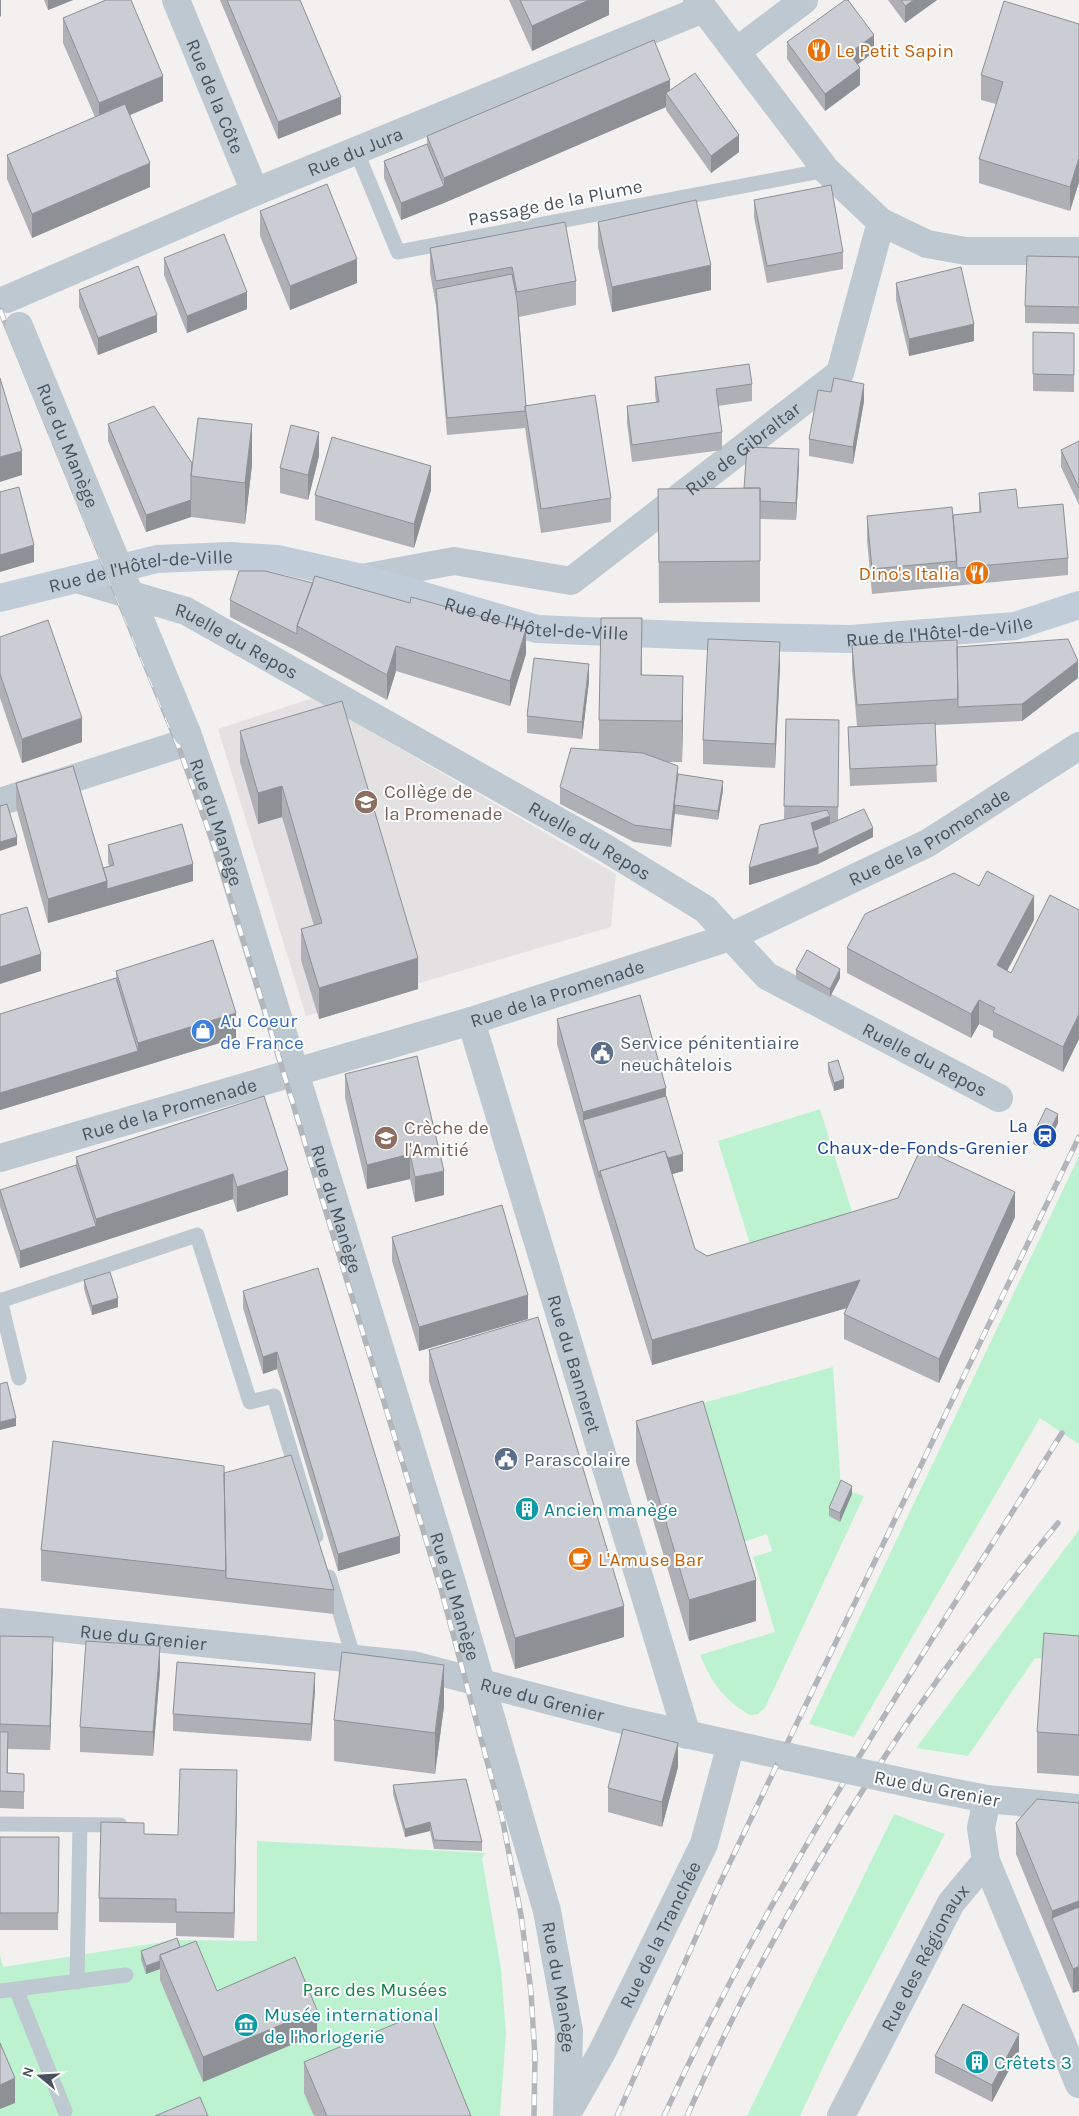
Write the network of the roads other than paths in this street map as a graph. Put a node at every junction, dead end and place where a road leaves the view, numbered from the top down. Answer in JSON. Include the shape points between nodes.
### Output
{"nodes":[{"id":1,"x":176,"y":0,"type":"edge"},
{"id":2,"x":804,"y":0,"type":"edge"},
{"id":3,"x":700,"y":5,"type":"edge"},
{"id":4,"x":737,"y":51,"type":"junction"},
{"id":5,"x":356,"y":150,"type":"junction"},
{"id":6,"x":826,"y":170,"type":"junction"},
{"id":7,"x":255,"y":192,"type":"junction"},
{"id":8,"x":881,"y":222,"type":"junction"},
{"id":9,"x":1079,"y":251,"type":"edge"},
{"id":10,"x":4,"y":291,"type":"edge"},
{"id":11,"x":362,"y":578,"type":"junction"},
{"id":12,"x":77,"y":579,"type":"junction"},
{"id":13,"x":0,"y":598,"type":"edge"},
{"id":14,"x":1079,"y":605,"type":"edge"},
{"id":15,"x":189,"y":737,"type":"junction"},
{"id":16,"x":1079,"y":746,"type":"edge"},
{"id":17,"x":0,"y":802,"type":"edge"},
{"id":18,"x":730,"y":937,"type":"junction"},
{"id":19,"x":471,"y":1021,"type":"junction"},
{"id":20,"x":293,"y":1072,"type":"junction"},
{"id":21,"x":999,"y":1098,"type":"dead end"},
{"id":22,"x":0,"y":1158,"type":"edge"},
{"id":23,"x":0,"y":1300,"type":"edge"},
{"id":24,"x":18,"y":1378,"type":"dead end"},
{"id":25,"x":0,"y":1622,"type":"edge"},
{"id":26,"x":354,"y":1659,"type":"junction"},
{"id":27,"x":480,"y":1684,"type":"junction"},
{"id":28,"x":687,"y":1735,"type":"junction"},
{"id":29,"x":731,"y":1744,"type":"junction"},
{"id":30,"x":988,"y":1800,"type":"junction"},
{"id":31,"x":1079,"y":1808,"type":"edge"},
{"id":32,"x":0,"y":1824,"type":"edge"},
{"id":33,"x":80,"y":1825,"type":"junction"},
{"id":34,"x":137,"y":1825,"type":"edge"},
{"id":35,"x":986,"y":1861,"type":"junction"},
{"id":36,"x":126,"y":1975,"type":"dead end"},
{"id":37,"x":77,"y":1982,"type":"junction"},
{"id":38,"x":16,"y":1989,"type":"junction"},
{"id":39,"x":0,"y":1990,"type":"edge"},
{"id":40,"x":1079,"y":2084,"type":"edge"},
{"id":41,"x":65,"y":2111,"type":"dead end"},
{"id":42,"x":566,"y":2115,"type":"edge"},
{"id":43,"x":841,"y":2116,"type":"edge"}],
"edges":[{"from":1,"to":7,"type":"street","name":"Rue de la Côte"},
{"from":2,"to":4,"type":"street"},
{"from":3,"to":4,"type":"street"},
{"from":3,"to":5,"type":"street","name":"Rue du Jura"},
{"from":4,"to":6,"type":"street"},
{"from":5,"to":6,"type":"lane","name":"Passage de la Plume","via":[[398,252]]},
{"from":5,"to":7,"type":"street","name":"Rue du Jura"},
{"from":6,"to":8,"type":"street"},
{"from":7,"to":10,"type":"street","name":"Rue du Jura"},
{"from":8,"to":9,"type":"street","via":[[927,244],[966,251]]},
{"from":8,"to":11,"type":"street","name":"Rue de Gibraltar","via":[[840,373],[570,581],[454,561]]},
{"from":10,"to":15,"type":"street","name":"Rue du Manège","bridge":true},
{"from":11,"to":12,"type":"main road","name":"Rue de l'Hôtel-de-Ville","via":[[276,559],[230,556],[157,559]]},
{"from":11,"to":14,"type":"main road","name":"Rue de l'Hôtel-de-Ville","via":[[537,629],[705,636],[850,638],[1015,626]]},
{"from":12,"to":13,"type":"main road","name":"Rue de l'Hôtel-de-Ville"},
{"from":12,"to":18,"type":"street","name":"Ruelle du Repos","via":[[186,611],[602,846],[705,909]]},
{"from":15,"to":17,"type":"street"},
{"from":15,"to":20,"type":"street","name":"Rue du Manège"},
{"from":16,"to":18,"type":"street","name":"Rue de la Promenade","via":[[928,843]]},
{"from":18,"to":19,"type":"street","name":"Rue de la Promenade"},
{"from":18,"to":21,"type":"street","name":"Ruelle du Repos","via":[[767,976]]},
{"from":19,"to":20,"type":"street","name":"Rue de la Promenade"},
{"from":19,"to":28,"type":"street","name":"Rue du Banneret"},
{"from":20,"to":22,"type":"street","name":"Rue de la Promenade"},
{"from":20,"to":27,"type":"street","name":"Rue du Manège"},
{"from":23,"to":24,"type":"lane"},
{"from":23,"to":26,"type":"lane","via":[[197,1235],[250,1402],[274,1396]]},
{"from":25,"to":26,"type":"street","name":"Rue du Grenier"},
{"from":26,"to":27,"type":"street","name":"Rue du Grenier","via":[[413,1665]]},
{"from":27,"to":28,"type":"street","name":"Rue du Grenier"},
{"from":27,"to":42,"type":"street","name":"Rue du Manège","via":[[547,1911],[569,2031]]},
{"from":28,"to":29,"type":"street","name":"Rue du Grenier"},
{"from":29,"to":30,"type":"street","name":"Rue du Grenier","bridge":true},
{"from":29,"to":42,"type":"street","name":"Rue de la Tranchée","via":[[704,1844],[602,2052]]},
{"from":30,"to":31,"type":"street","name":"Rue du Grenier"},
{"from":30,"to":35,"type":"street","via":[[981,1828]]},
{"from":32,"to":33,"type":"lane"},
{"from":33,"to":34,"type":"lane"},
{"from":33,"to":37,"type":"lane"},
{"from":35,"to":40,"type":"street"},
{"from":35,"to":43,"type":"street","name":"Rue des Régionaux","via":[[951,1903]]},
{"from":36,"to":37,"type":"lane"},
{"from":37,"to":38,"type":"lane"},
{"from":38,"to":39,"type":"lane"},
{"from":38,"to":41,"type":"lane"}]}
